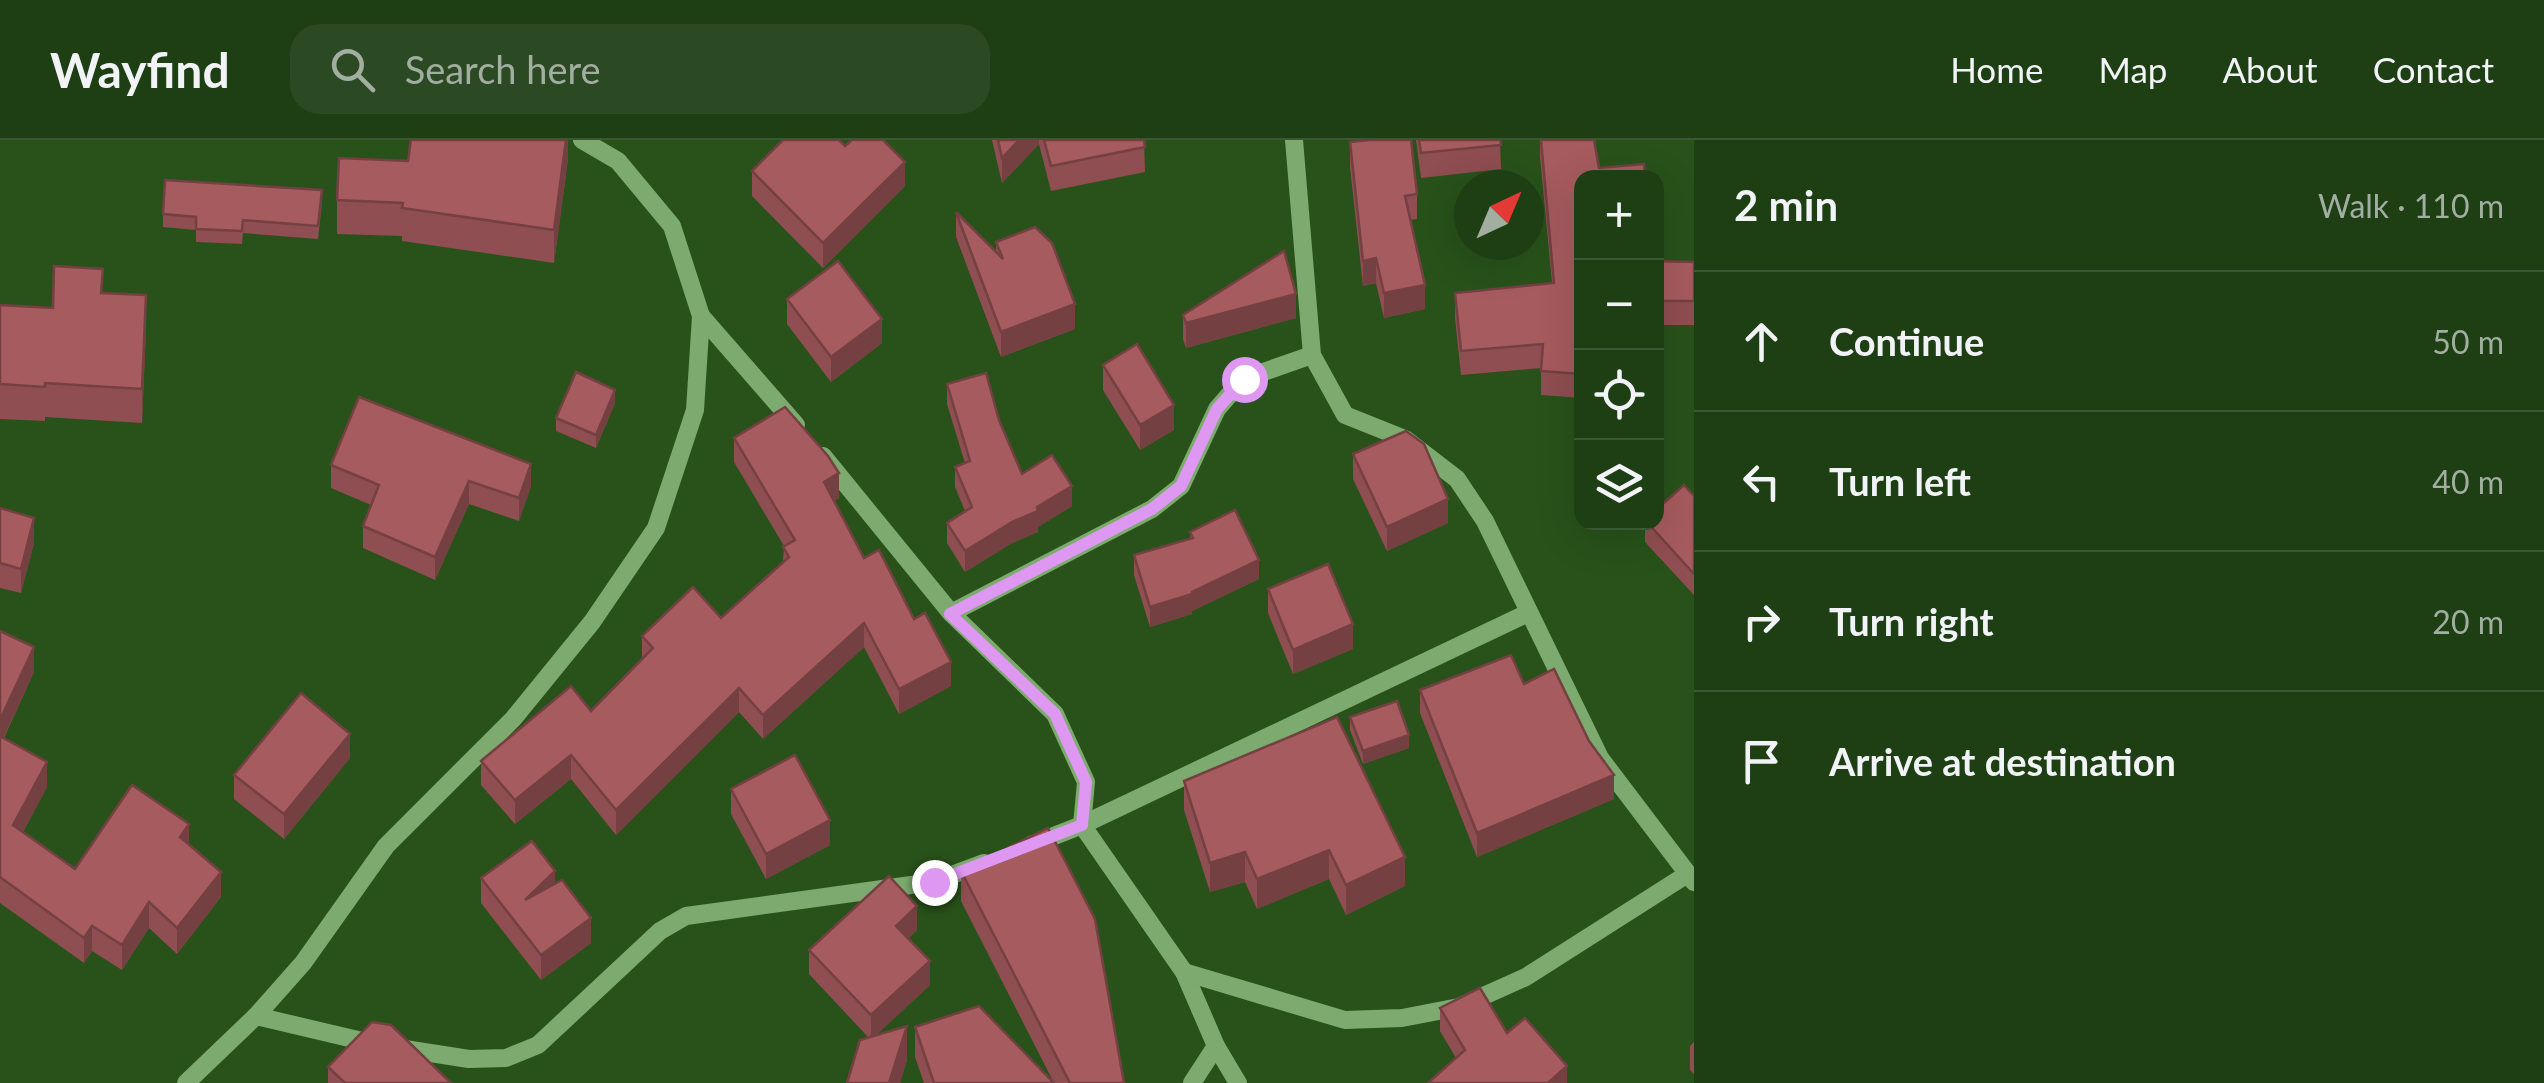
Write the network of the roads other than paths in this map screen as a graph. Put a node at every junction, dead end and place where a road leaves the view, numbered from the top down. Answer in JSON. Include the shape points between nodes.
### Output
{"nodes":[{"id":1,"x":582,"y":140,"type":"edge"},
{"id":2,"x":1294,"y":140,"type":"edge"},
{"id":3,"x":701,"y":316,"type":"junction"},
{"id":4,"x":1312,"y":355,"type":"junction"},
{"id":5,"x":1528,"y":613,"type":"junction"},
{"id":6,"x":950,"y":614,"type":"junction"},
{"id":7,"x":1082,"y":825,"type":"junction"},
{"id":8,"x":1690,"y":878,"type":"edge"},
{"id":9,"x":1184,"y":972,"type":"junction"},
{"id":10,"x":256,"y":1016,"type":"junction"},
{"id":11,"x":1216,"y":1046,"type":"junction"},
{"id":12,"x":186,"y":1083,"type":"edge"},
{"id":13,"x":1192,"y":1083,"type":"edge"},
{"id":14,"x":1238,"y":1083,"type":"edge"}],
"edges":[{"from":1,"to":3,"type":"street","via":[[618,161],[672,226]]},
{"from":2,"to":4,"type":"street"},
{"from":3,"to":6,"type":"street"},
{"from":3,"to":10,"type":"street","via":[[695,410],[656,528],[536,692],[386,846],[303,963]]},
{"from":4,"to":5,"type":"street","via":[[1346,416],[1405,439],[1457,479],[1485,520]]},
{"from":4,"to":6,"type":"street","via":[[1244,379],[1217,409],[1181,486],[1152,509]]},
{"from":5,"to":7,"type":"street"},
{"from":5,"to":8,"type":"street","via":[[1600,758]]},
{"from":6,"to":7,"type":"street","via":[[1055,714],[1086,782]]},
{"from":7,"to":9,"type":"street"},
{"from":7,"to":10,"type":"street","via":[[934,882],[686,916],[660,930],[538,1045],[506,1058],[378,1045]]},
{"from":8,"to":9,"type":"street","via":[[1526,977],[1459,1007],[1402,1018],[1346,1020]]},
{"from":9,"to":11,"type":"street"},
{"from":10,"to":12,"type":"street"},
{"from":11,"to":13,"type":"street"},
{"from":11,"to":14,"type":"street"}]}
